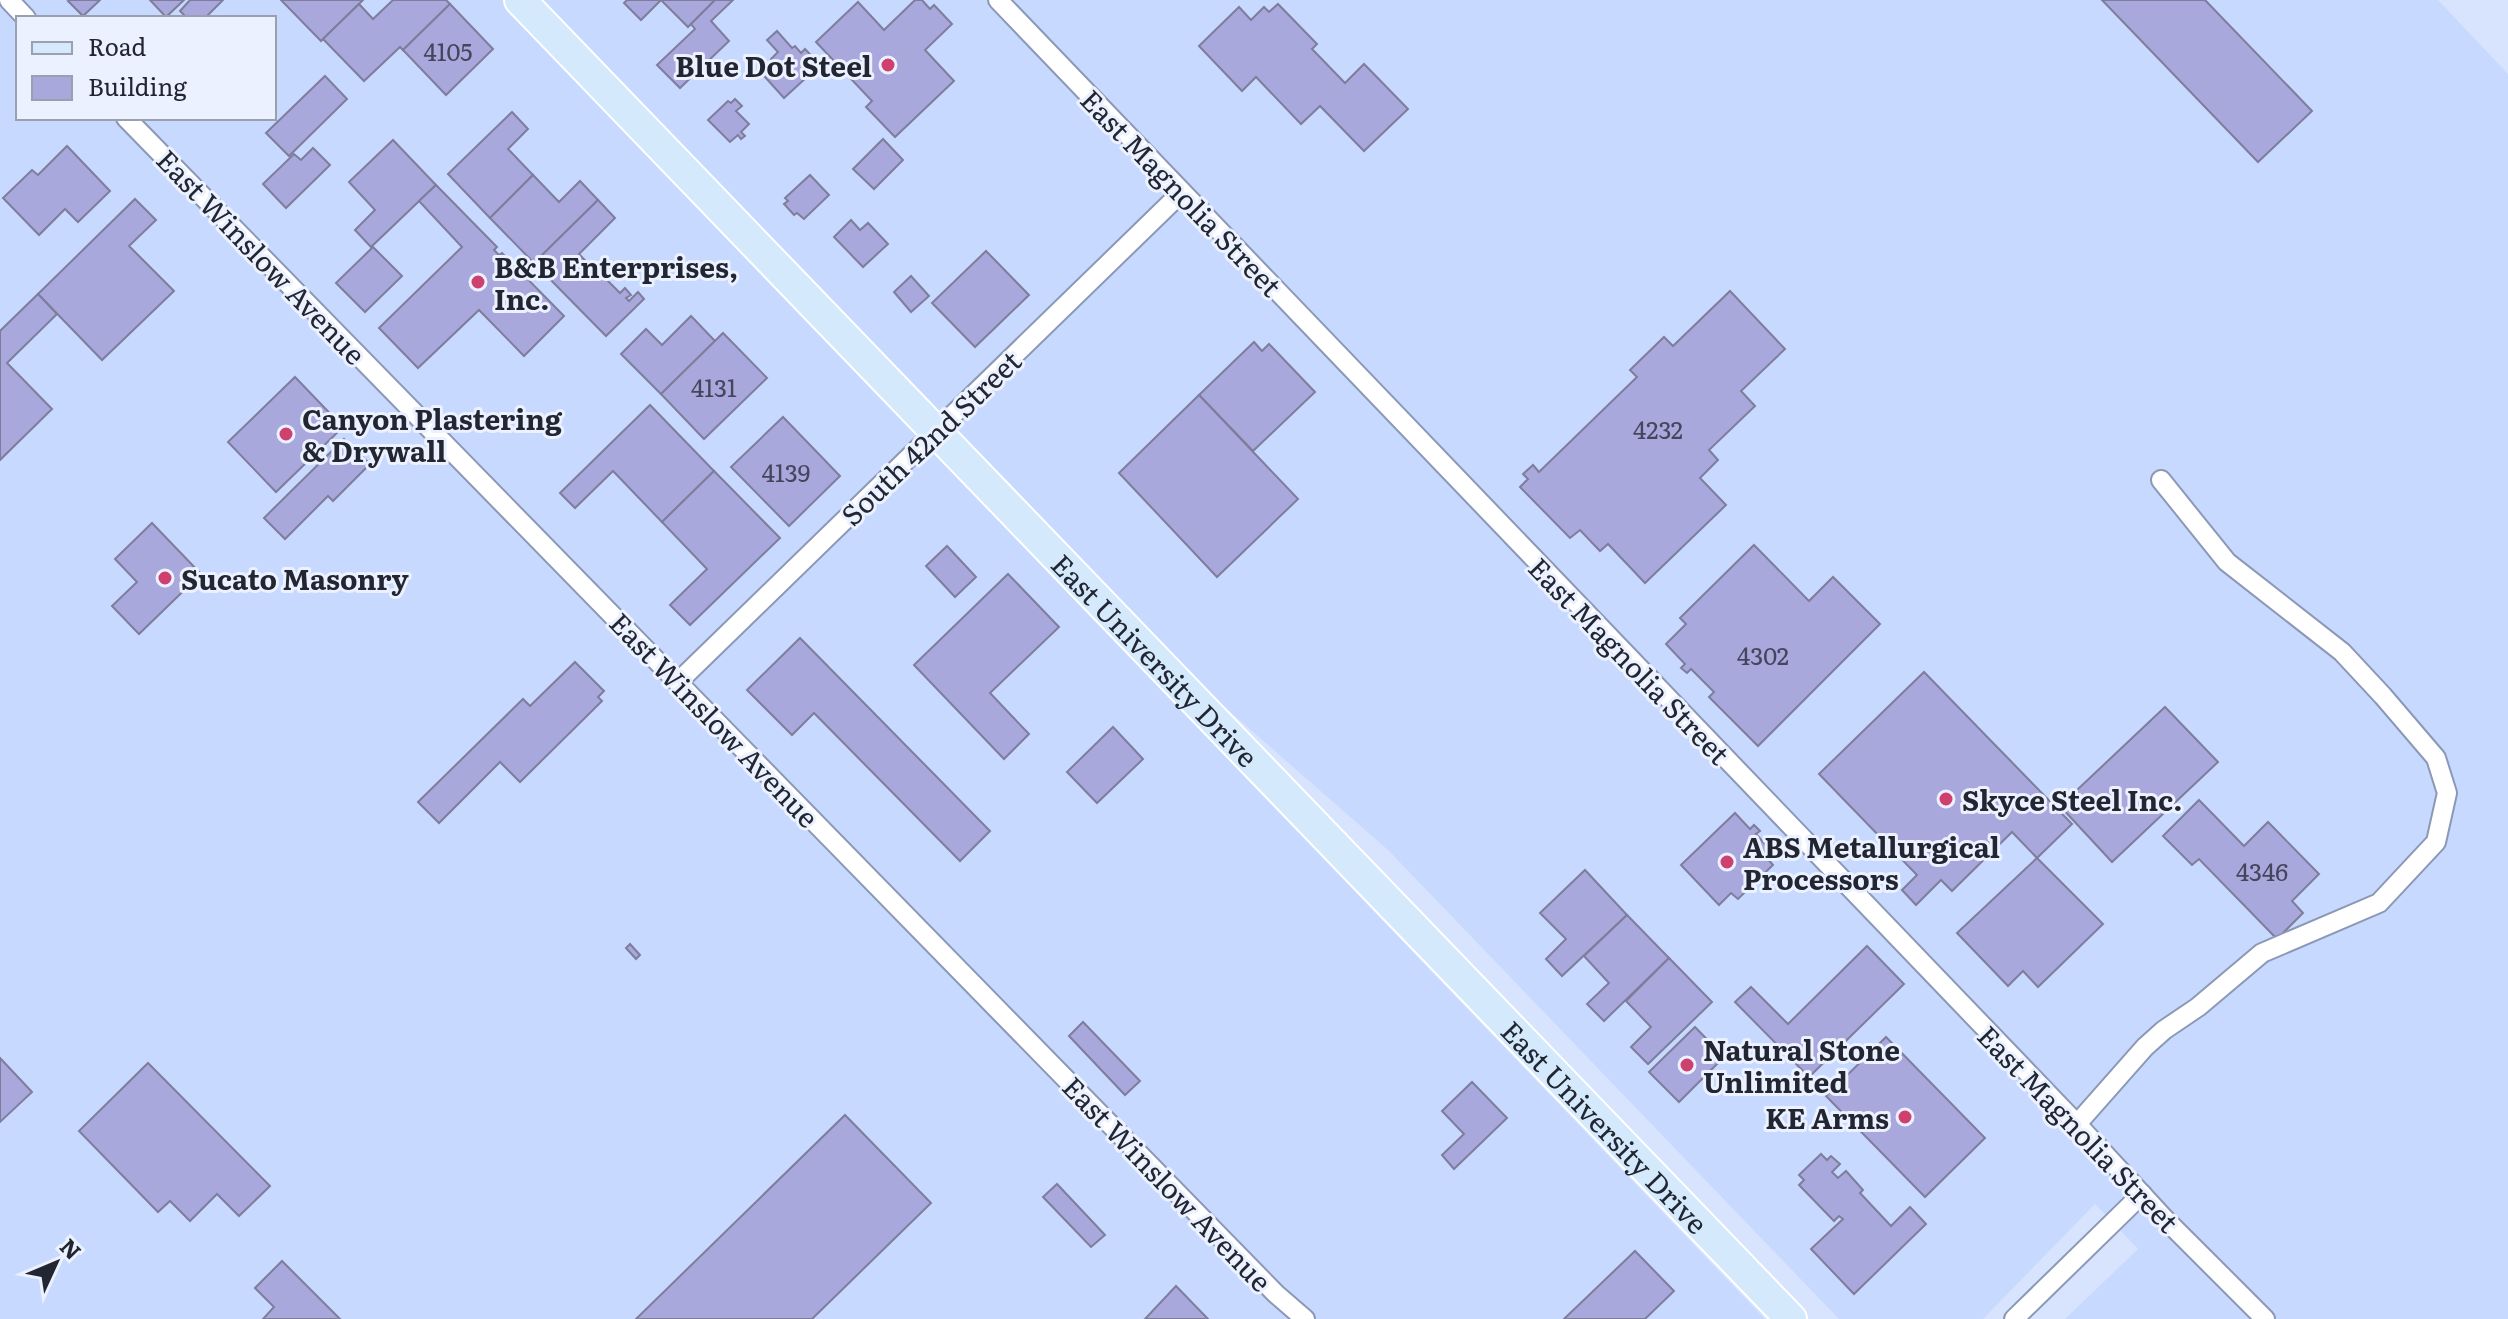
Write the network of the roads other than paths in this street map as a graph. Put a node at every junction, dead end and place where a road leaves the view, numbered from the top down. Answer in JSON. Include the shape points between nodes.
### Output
{"nodes":[{"id":1,"x":9,"y":0,"type":"edge"},
{"id":2,"x":520,"y":0,"type":"edge"},
{"id":3,"x":998,"y":0,"type":"edge"},
{"id":4,"x":24,"y":16,"type":"edge"},
{"id":5,"x":128,"y":120,"type":"edge"},
{"id":6,"x":1182,"y":192,"type":"junction"},
{"id":7,"x":936,"y":432,"type":"junction"},
{"id":8,"x":2161,"y":480,"type":"dead end"},
{"id":9,"x":678,"y":682,"type":"junction"},
{"id":10,"x":2077,"y":1124,"type":"junction"},
{"id":11,"x":2142,"y":1194,"type":"junction"},
{"id":12,"x":1305,"y":1319,"type":"edge"},
{"id":13,"x":1791,"y":1319,"type":"edge"},
{"id":14,"x":2014,"y":1319,"type":"edge"},
{"id":15,"x":2265,"y":1319,"type":"edge"}],
"edges":[{"from":1,"to":4,"type":"street"},
{"from":2,"to":7,"type":"main road","name":"East University Drive"},
{"from":3,"to":6,"type":"street","name":"East Magnolia Street"},
{"from":5,"to":9,"type":"street","name":"East Winslow Avenue"},
{"from":6,"to":7,"type":"street","name":"South 42nd Street"},
{"from":6,"to":10,"type":"street","name":"East Magnolia Street"},
{"from":7,"to":9,"type":"street","name":"South 42nd Street"},
{"from":7,"to":13,"type":"main road","name":"East University Drive"},
{"from":8,"to":10,"type":"street","via":[[2227,562],[2342,652],[2383,696],[2436,758],[2447,793],[2436,842],[2379,903],[2262,953],[2145,1047]]},
{"from":9,"to":12,"type":"street","name":"East Winslow Avenue"},
{"from":10,"to":11,"type":"street","name":"East Magnolia Street"},
{"from":11,"to":14,"type":"street"},
{"from":11,"to":15,"type":"street","name":"East Magnolia Street"}]}
